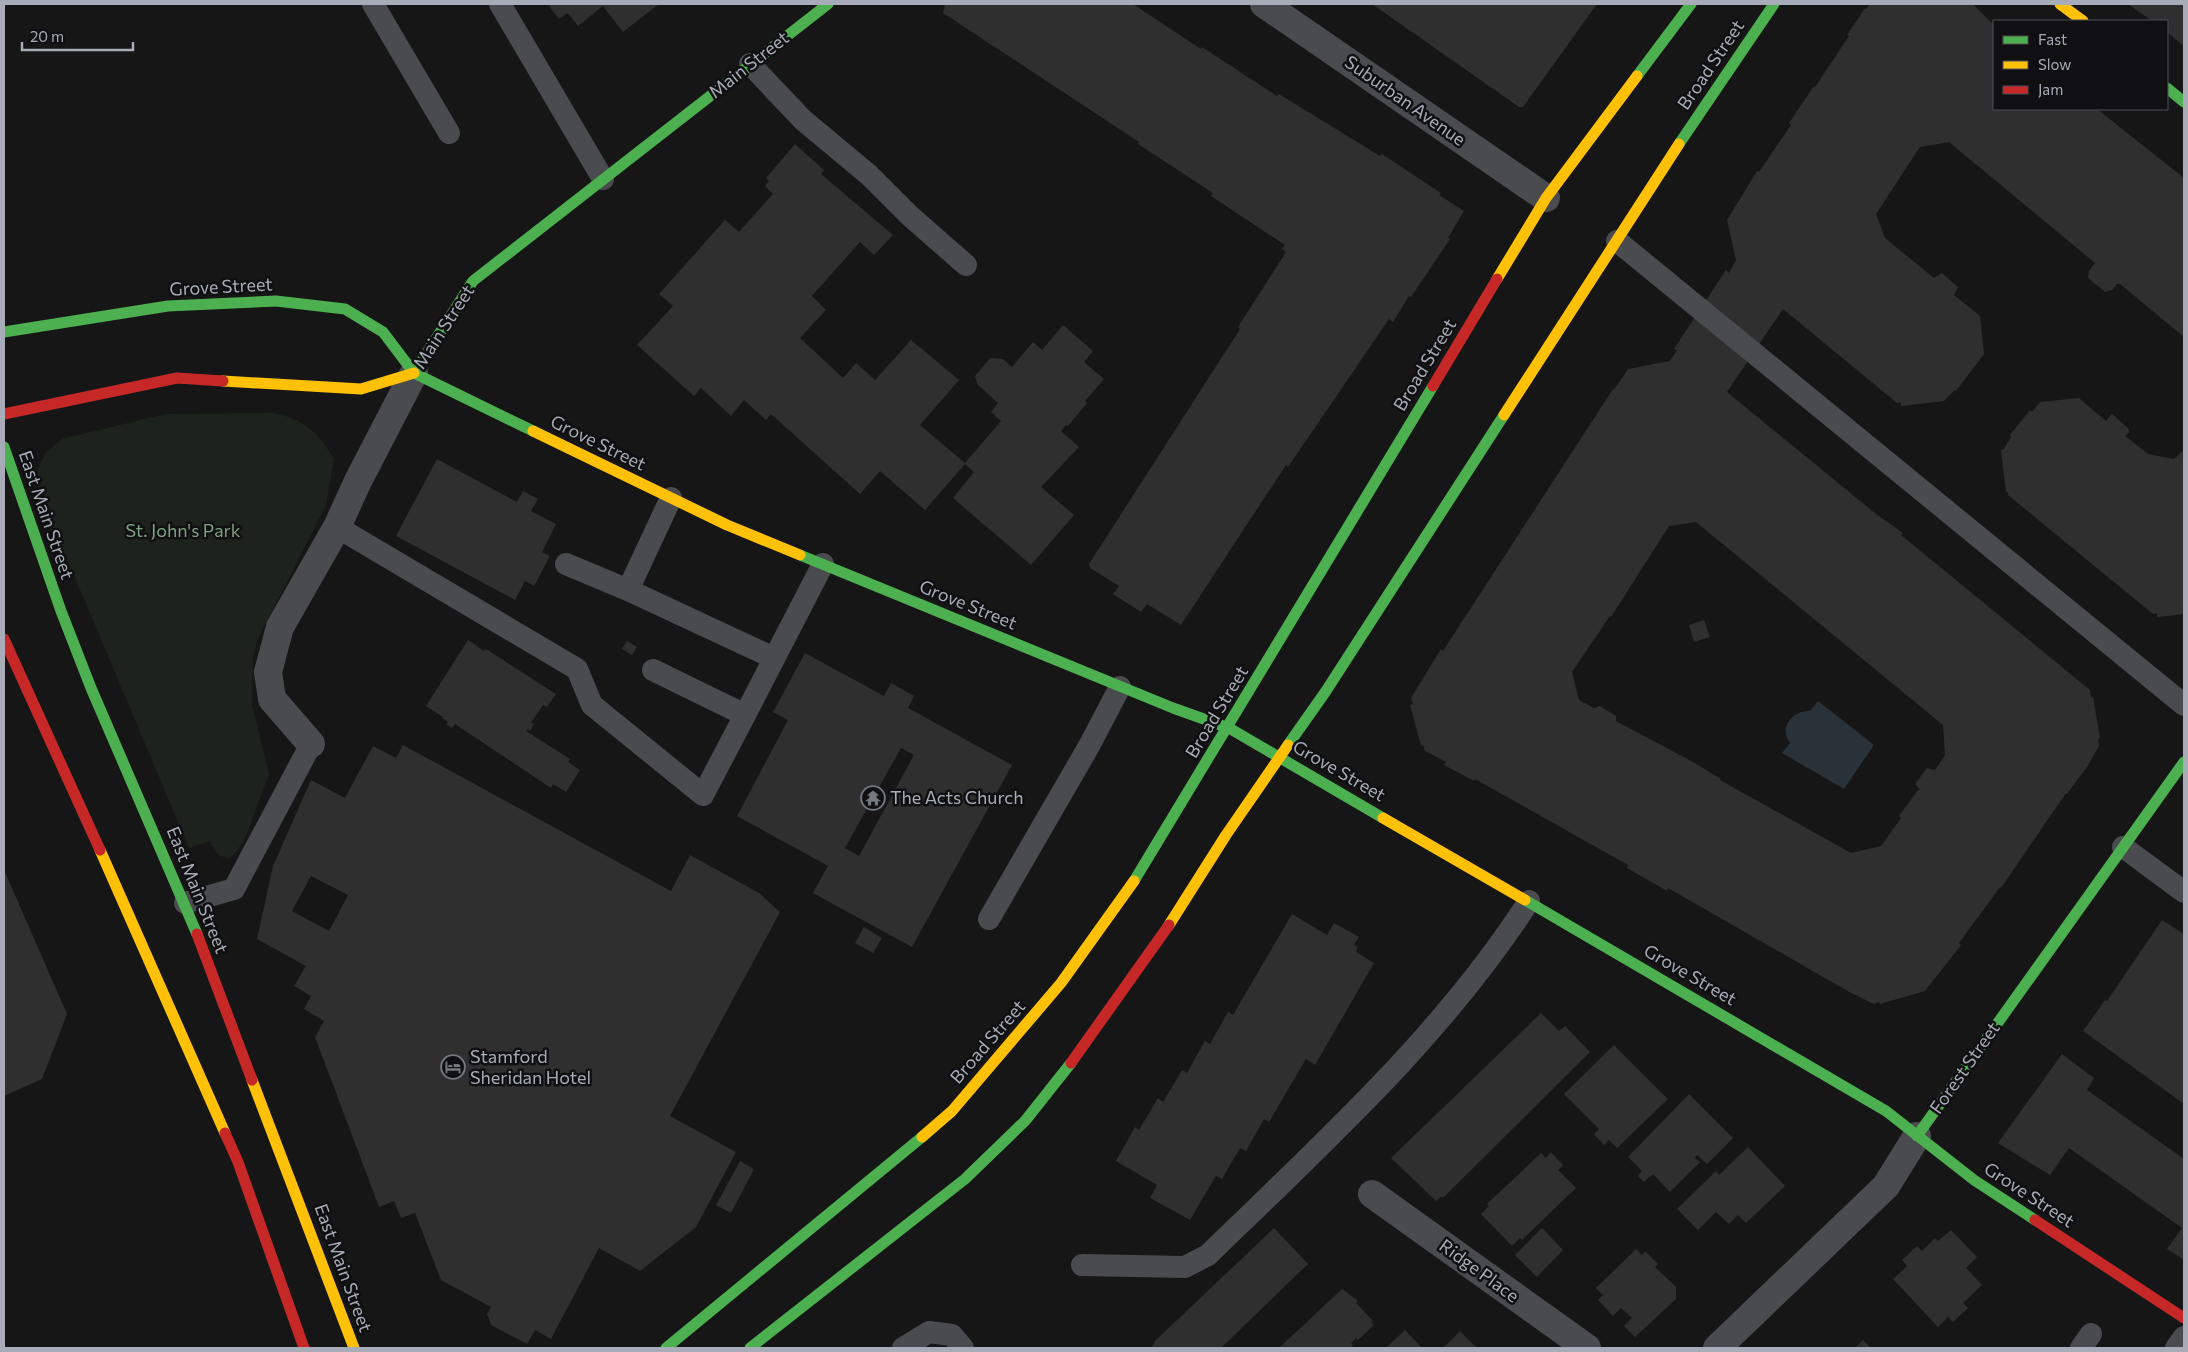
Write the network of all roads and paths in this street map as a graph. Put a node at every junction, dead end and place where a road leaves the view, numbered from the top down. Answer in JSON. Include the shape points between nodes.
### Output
{"nodes":[{"id":1,"x":373,"y":4,"type":"edge"},
{"id":2,"x":500,"y":4,"type":"edge"},
{"id":3,"x":828,"y":4,"type":"edge"},
{"id":4,"x":1264,"y":4,"type":"edge"},
{"id":5,"x":1691,"y":4,"type":"edge"},
{"id":6,"x":1774,"y":4,"type":"edge"},
{"id":7,"x":2060,"y":4,"type":"edge"},
{"id":8,"x":2081,"y":20,"type":"edge"},
{"id":9,"x":750,"y":64,"type":"junction"},
{"id":10,"x":449,"y":133,"type":"dead end"},
{"id":11,"x":603,"y":179,"type":"junction"},
{"id":12,"x":1546,"y":198,"type":"junction"},
{"id":13,"x":1616,"y":241,"type":"junction"},
{"id":14,"x":966,"y":265,"type":"dead end"},
{"id":15,"x":4,"y":332,"type":"edge"},
{"id":16,"x":414,"y":373,"type":"junction"},
{"id":17,"x":4,"y":414,"type":"edge"},
{"id":18,"x":4,"y":447,"type":"edge"},
{"id":19,"x":671,"y":498,"type":"junction"},
{"id":20,"x":337,"y":527,"type":"junction"},
{"id":21,"x":566,"y":564,"type":"dead end"},
{"id":22,"x":823,"y":564,"type":"junction"},
{"id":23,"x":628,"y":590,"type":"junction"},
{"id":24,"x":4,"y":639,"type":"edge"},
{"id":25,"x":774,"y":658,"type":"junction"},
{"id":26,"x":653,"y":670,"type":"dead end"},
{"id":27,"x":1120,"y":687,"type":"junction"},
{"id":28,"x":2184,"y":705,"type":"edge"},
{"id":29,"x":745,"y":715,"type":"junction"},
{"id":30,"x":1229,"y":728,"type":"junction"},
{"id":31,"x":311,"y":744,"type":"joint"},
{"id":32,"x":1281,"y":757,"type":"junction"},
{"id":33,"x":2184,"y":762,"type":"edge"},
{"id":34,"x":2123,"y":847,"type":"junction"},
{"id":35,"x":2184,"y":892,"type":"edge"},
{"id":36,"x":1529,"y":901,"type":"junction"},
{"id":37,"x":186,"y":903,"type":"junction"},
{"id":38,"x":989,"y":919,"type":"dead end"},
{"id":39,"x":1917,"y":1136,"type":"junction"},
{"id":40,"x":1372,"y":1194,"type":"dead end"},
{"id":41,"x":1082,"y":1265,"type":"dead end"},
{"id":42,"x":2184,"y":1318,"type":"edge"},
{"id":43,"x":2184,"y":1337,"type":"edge"},
{"id":44,"x":304,"y":1348,"type":"edge"},
{"id":45,"x":354,"y":1348,"type":"edge"},
{"id":46,"x":666,"y":1348,"type":"edge"},
{"id":47,"x":750,"y":1348,"type":"edge"},
{"id":48,"x":903,"y":1348,"type":"edge"},
{"id":49,"x":963,"y":1348,"type":"edge"},
{"id":50,"x":1587,"y":1348,"type":"edge"},
{"id":51,"x":1718,"y":1348,"type":"edge"},
{"id":52,"x":2176,"y":1348,"type":"edge"}],
"edges":[{"from":1,"to":10,"type":"lane"},
{"from":2,"to":11,"type":"lane"},
{"from":3,"to":9,"type":"main road","name":"Main Street"},
{"from":4,"to":12,"type":"street","name":"Suburban Avenue"},
{"from":5,"to":12,"type":"main road","name":"Broad Street"},
{"from":6,"to":13,"type":"main road","name":"Broad Street"},
{"from":7,"to":8,"type":"main road"},
{"from":9,"to":11,"type":"main road","name":"Main Street"},
{"from":9,"to":14,"type":"lane","via":[[803,120]]},
{"from":11,"to":16,"type":"main road","name":"Main Street","via":[[473,281]]},
{"from":12,"to":30,"type":"main road","name":"Broad Street"},
{"from":13,"to":28,"type":"lane"},
{"from":13,"to":32,"type":"main road","name":"Broad Street"},
{"from":15,"to":16,"type":"main road","name":"Grove Street","via":[[168,306],[276,301],[345,309],[383,332]]},
{"from":16,"to":17,"type":"main road","via":[[361,389],[177,378]]},
{"from":16,"to":19,"type":"main road","name":"Grove Street"},
{"from":16,"to":20,"type":"street","name":"Main Street"},
{"from":18,"to":37,"type":"main road","name":"East Main Street","via":[[91,688]]},
{"from":19,"to":22,"type":"main road","name":"Grove Street"},
{"from":19,"to":23,"type":"lane"},
{"from":20,"to":29,"type":"lane","via":[[577,669],[592,705],[703,795]]},
{"from":20,"to":31,"type":"street","name":"Main Street","via":[[280,628],[268,672],[272,699]]},
{"from":21,"to":23,"type":"lane"},
{"from":22,"to":25,"type":"lane"},
{"from":22,"to":27,"type":"main road","name":"Grove Street"},
{"from":23,"to":25,"type":"lane"},
{"from":24,"to":44,"type":"main road","via":[[238,1162]]},
{"from":25,"to":29,"type":"lane"},
{"from":26,"to":29,"type":"lane"},
{"from":27,"to":30,"type":"main road","name":"Grove Street"},
{"from":27,"to":38,"type":"lane"},
{"from":30,"to":32,"type":"main road","name":"Grove Street"},
{"from":30,"to":46,"type":"main road","name":"Broad Street","via":[[1108,920],[1061,983],[952,1111]]},
{"from":31,"to":37,"type":"lane","via":[[234,889]]},
{"from":32,"to":36,"type":"main road","name":"Grove Street"},
{"from":32,"to":47,"type":"main road","name":"Broad Street","via":[[1094,1033],[1024,1121],[928,1210]]},
{"from":33,"to":34,"type":"main road","name":"Forest Street"},
{"from":34,"to":35,"type":"lane"},
{"from":34,"to":39,"type":"main road","name":"Forest Street"},
{"from":36,"to":39,"type":"main road","name":"Grove Street","via":[[1863,1097]]},
{"from":36,"to":41,"type":"lane","via":[[1501,944],[1446,1015],[1332,1134],[1208,1255],[1185,1267]]},
{"from":37,"to":45,"type":"main road","name":"East Main Street"},
{"from":39,"to":42,"type":"main road","name":"Grove Street","via":[[1974,1180]]},
{"from":39,"to":51,"type":"street","name":"Forest Street","via":[[1886,1186]]},
{"from":40,"to":50,"type":"street","name":"Ridge Place"},
{"from":43,"to":52,"type":"lane"},
{"from":48,"to":49,"type":"lane","via":[[929,1332],[952,1335]]}]}
